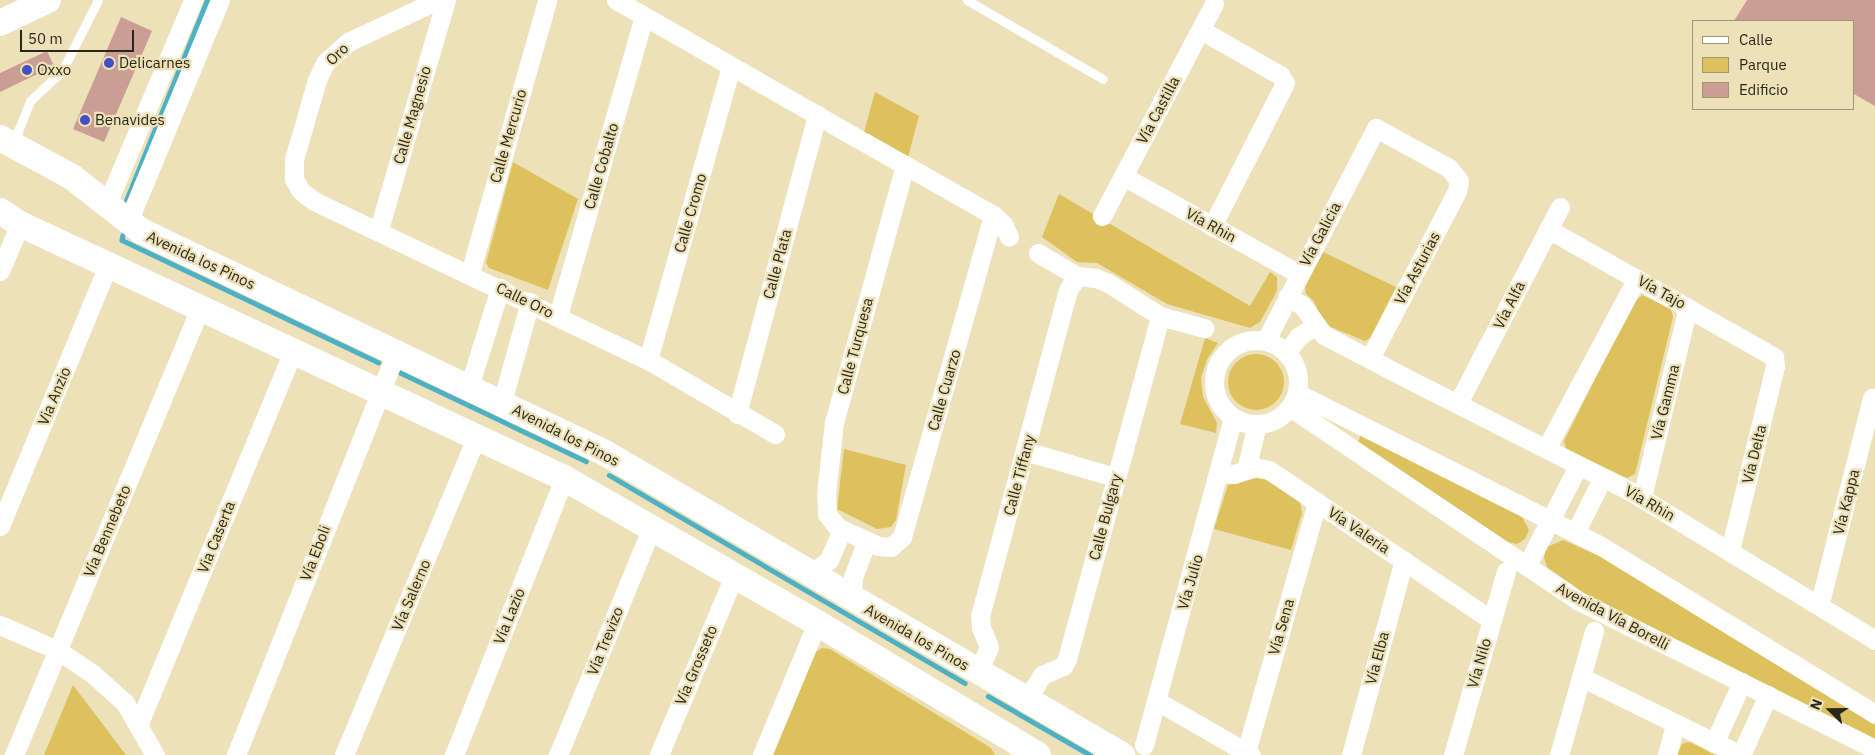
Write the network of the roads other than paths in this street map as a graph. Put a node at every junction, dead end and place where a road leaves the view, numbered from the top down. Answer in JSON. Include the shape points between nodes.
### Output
{"nodes":[{"id":1,"x":48,"y":0,"type":"edge"},
{"id":2,"x":98,"y":0,"type":"edge"},
{"id":3,"x":193,"y":0,"type":"edge"},
{"id":4,"x":220,"y":0,"type":"edge"},
{"id":5,"x":547,"y":0,"type":"edge"},
{"id":6,"x":616,"y":0,"type":"edge"},
{"id":7,"x":967,"y":0,"type":"edge"},
{"id":8,"x":436,"y":1,"type":"edge"},
{"id":9,"x":1214,"y":4,"type":"dead end"},
{"id":10,"x":644,"y":16,"type":"junction"},
{"id":11,"x":0,"y":23,"type":"edge"},
{"id":12,"x":1200,"y":30,"type":"junction"},
{"id":13,"x":731,"y":66,"type":"junction"},
{"id":14,"x":1104,"y":79,"type":"dead end"},
{"id":15,"x":817,"y":115,"type":"junction"},
{"id":16,"x":9,"y":142,"type":"edge"},
{"id":17,"x":294,"y":159,"type":"joint"},
{"id":18,"x":905,"y":165,"type":"junction"},
{"id":19,"x":1123,"y":176,"type":"junction"},
{"id":20,"x":1458,"y":176,"type":"joint"},
{"id":21,"x":107,"y":204,"type":"junction"},
{"id":22,"x":1560,"y":207,"type":"dead end"},
{"id":23,"x":993,"y":215,"type":"junction"},
{"id":24,"x":1102,"y":216,"type":"dead end"},
{"id":25,"x":10,"y":217,"type":"edge"},
{"id":26,"x":128,"y":222,"type":"junction"},
{"id":27,"x":1212,"y":226,"type":"junction"},
{"id":28,"x":379,"y":229,"type":"junction"},
{"id":29,"x":1548,"y":229,"type":"junction"},
{"id":30,"x":1009,"y":237,"type":"dead end"},
{"id":31,"x":1038,"y":253,"type":"dead end"},
{"id":32,"x":108,"y":266,"type":"junction"},
{"id":33,"x":0,"y":271,"type":"edge"},
{"id":34,"x":470,"y":273,"type":"junction"},
{"id":35,"x":1299,"y":274,"type":"junction"},
{"id":36,"x":1077,"y":276,"type":"junction"},
{"id":37,"x":1637,"y":278,"type":"junction"},
{"id":38,"x":500,"y":288,"type":"junction"},
{"id":39,"x":1287,"y":297,"type":"junction"},
{"id":40,"x":530,"y":302,"type":"junction"},
{"id":41,"x":1688,"y":307,"type":"junction"},
{"id":42,"x":200,"y":308,"type":"junction"},
{"id":43,"x":558,"y":316,"type":"junction"},
{"id":44,"x":1160,"y":316,"type":"junction"},
{"id":45,"x":1314,"y":325,"type":"junction"},
{"id":46,"x":1204,"y":328,"type":"dead end"},
{"id":47,"x":1266,"y":340,"type":"junction"},
{"id":48,"x":293,"y":351,"type":"junction"},
{"id":49,"x":396,"y":352,"type":"junction"},
{"id":50,"x":1287,"y":352,"type":"junction"},
{"id":51,"x":1774,"y":357,"type":"joint"},
{"id":52,"x":1370,"y":358,"type":"junction"},
{"id":53,"x":648,"y":360,"type":"junction"},
{"id":54,"x":470,"y":387,"type":"junction"},
{"id":55,"x":379,"y":390,"type":"junction"},
{"id":56,"x":1293,"y":400,"type":"junction"},
{"id":57,"x":502,"y":402,"type":"junction"},
{"id":58,"x":1458,"y":403,"type":"junction"},
{"id":59,"x":1872,"y":408,"type":"edge"},
{"id":60,"x":1336,"y":413,"type":"junction"},
{"id":61,"x":737,"y":414,"type":"junction"},
{"id":62,"x":1234,"y":418,"type":"junction"},
{"id":63,"x":1257,"y":424,"type":"junction"},
{"id":64,"x":1326,"y":430,"type":"junction"},
{"id":65,"x":774,"y":434,"type":"dead end"},
{"id":66,"x":477,"y":435,"type":"junction"},
{"id":67,"x":1547,"y":447,"type":"junction"},
{"id":68,"x":1025,"y":451,"type":"junction"},
{"id":69,"x":605,"y":453,"type":"junction"},
{"id":70,"x":1578,"y":466,"type":"junction"},
{"id":71,"x":1246,"y":470,"type":"junction"},
{"id":72,"x":1220,"y":473,"type":"junction"},
{"id":73,"x":1115,"y":476,"type":"junction"},
{"id":74,"x":1602,"y":479,"type":"junction"},
{"id":75,"x":575,"y":484,"type":"junction"},
{"id":76,"x":1642,"y":497,"type":"junction"},
{"id":77,"x":1317,"y":502,"type":"junction"},
{"id":78,"x":1550,"y":522,"type":"junction"},
{"id":79,"x":0,"y":526,"type":"edge"},
{"id":80,"x":652,"y":527,"type":"junction"},
{"id":81,"x":840,"y":529,"type":"junction"},
{"id":82,"x":1575,"y":533,"type":"junction"},
{"id":83,"x":872,"y":544,"type":"junction"},
{"id":84,"x":1730,"y":551,"type":"junction"},
{"id":85,"x":1404,"y":560,"type":"junction"},
{"id":86,"x":1527,"y":565,"type":"junction"},
{"id":87,"x":1506,"y":571,"type":"dead end"},
{"id":88,"x":810,"y":574,"type":"junction"},
{"id":89,"x":734,"y":576,"type":"junction"},
{"id":90,"x":852,"y":598,"type":"junction"},
{"id":91,"x":1819,"y":606,"type":"junction"},
{"id":92,"x":1491,"y":620,"type":"junction"},
{"id":93,"x":817,"y":623,"type":"junction"},
{"id":94,"x":0,"y":625,"type":"edge"},
{"id":95,"x":1594,"y":631,"type":"dead end"},
{"id":96,"x":1875,"y":640,"type":"edge"},
{"id":97,"x":57,"y":650,"type":"junction"},
{"id":98,"x":981,"y":674,"type":"junction"},
{"id":99,"x":1581,"y":677,"type":"junction"},
{"id":100,"x":1742,"y":682,"type":"junction"},
{"id":101,"x":1768,"y":695,"type":"junction"},
{"id":102,"x":1026,"y":700,"type":"junction"},
{"id":103,"x":1157,"y":700,"type":"junction"},
{"id":104,"x":964,"y":711,"type":"junction"},
{"id":105,"x":1875,"y":714,"type":"edge"},
{"id":106,"x":139,"y":723,"type":"junction"},
{"id":107,"x":1675,"y":726,"type":"junction"},
{"id":108,"x":1714,"y":743,"type":"junction"},
{"id":109,"x":1875,"y":749,"type":"edge"},
{"id":110,"x":1022,"y":751,"type":"edge"},
{"id":111,"x":1127,"y":752,"type":"edge"},
{"id":112,"x":1248,"y":754,"type":"edge"},
{"id":113,"x":14,"y":755,"type":"edge"},
{"id":114,"x":155,"y":755,"type":"edge"},
{"id":115,"x":236,"y":755,"type":"edge"},
{"id":116,"x":344,"y":755,"type":"edge"},
{"id":117,"x":454,"y":755,"type":"edge"},
{"id":118,"x":558,"y":755,"type":"edge"},
{"id":119,"x":658,"y":755,"type":"edge"},
{"id":120,"x":762,"y":755,"type":"edge"},
{"id":121,"x":1351,"y":755,"type":"edge"},
{"id":122,"x":1452,"y":755,"type":"edge"},
{"id":123,"x":1559,"y":755,"type":"edge"},
{"id":124,"x":1667,"y":755,"type":"edge"},
{"id":125,"x":1740,"y":755,"type":"edge"}],
"edges":[{"from":1,"to":11,"type":"street"},
{"from":2,"to":16,"type":"lane","via":[[62,71],[30,102],[18,131]]},
{"from":3,"to":21,"type":"street"},
{"from":4,"to":26,"type":"street"},
{"from":5,"to":34,"type":"street","name":"Calle Mercurio"},
{"from":6,"to":10,"type":"street"},
{"from":7,"to":14,"type":"lane"},
{"from":8,"to":17,"type":"street","name":"Oro","via":[[335,51],[317,80]]},
{"from":8,"to":28,"type":"street","name":"Calle Magnesio"},
{"from":9,"to":12,"type":"street","name":"Vía Castilla"},
{"from":10,"to":13,"type":"street"},
{"from":10,"to":43,"type":"street","name":"Calle Cobalto"},
{"from":12,"to":19,"type":"street","name":"Vía Castilla"},
{"from":12,"to":27,"type":"street","via":[[1285,80],[1284,89]]},
{"from":13,"to":15,"type":"street"},
{"from":13,"to":53,"type":"street","name":"Calle Cromo"},
{"from":15,"to":18,"type":"street"},
{"from":15,"to":61,"type":"street","name":"Calle Plata"},
{"from":16,"to":21,"type":"street","name":"Avenida los Pinos","via":[[72,178]]},
{"from":17,"to":28,"type":"street","name":"Calle Oro","via":[[294,179],[301,191],[314,201]]},
{"from":18,"to":23,"type":"street"},
{"from":18,"to":81,"type":"street","name":"Calle Turquesa","via":[[832,431],[826,510]]},
{"from":19,"to":24,"type":"street","name":"Vía Castilla"},
{"from":19,"to":27,"type":"street","name":"Vía Rhin"},
{"from":20,"to":35,"type":"street","name":"Vía Galicia","via":[[1376,128]]},
{"from":20,"to":52,"type":"street","name":"Vía Asturias","via":[[1457,191]]},
{"from":21,"to":26,"type":"street","name":"Avenida los Pinos"},
{"from":22,"to":29,"type":"street","name":"Vía Alfa"},
{"from":23,"to":30,"type":"street","via":[[1003,224]]},
{"from":23,"to":83,"type":"street","name":"Calle Cuarzo","via":[[902,537],[890,547]]},
{"from":25,"to":32,"type":"street"},
{"from":25,"to":33,"type":"street"},
{"from":26,"to":49,"type":"street","name":"Avenida los Pinos"},
{"from":27,"to":35,"type":"street","name":"Vía Rhin"},
{"from":28,"to":34,"type":"street","name":"Calle Oro"},
{"from":29,"to":37,"type":"street","name":"Vía Tajo"},
{"from":29,"to":58,"type":"street","name":"Vía Alfa"},
{"from":31,"to":36,"type":"street"},
{"from":32,"to":42,"type":"street"},
{"from":32,"to":79,"type":"street","name":"Via Anzio"},
{"from":34,"to":38,"type":"street","name":"Calle Oro"},
{"from":35,"to":39,"type":"street","name":"Vía Galicia"},
{"from":36,"to":44,"type":"street","via":[[1108,283]]},
{"from":36,"to":68,"type":"street","name":"Calle Tiffany","via":[[1068,290]]},
{"from":37,"to":41,"type":"street","name":"Vía Tajo"},
{"from":37,"to":67,"type":"street"},
{"from":38,"to":40,"type":"street","name":"Calle Oro"},
{"from":38,"to":54,"type":"street"},
{"from":39,"to":45,"type":"street","name":"Vía Rhin","via":[[1302,305]]},
{"from":39,"to":47,"type":"street","name":"Vía Galicia"},
{"from":40,"to":43,"type":"street","name":"Calle Oro"},
{"from":40,"to":57,"type":"street"},
{"from":41,"to":51,"type":"street","name":"Vía Tajo"},
{"from":41,"to":76,"type":"street","name":"Vía Gamma"},
{"from":42,"to":48,"type":"street"},
{"from":42,"to":97,"type":"street","name":"Vía Bennebeto"},
{"from":43,"to":53,"type":"street","name":"Calle Oro"},
{"from":44,"to":46,"type":"street"},
{"from":44,"to":73,"type":"street","name":"Calle Bulgary"},
{"from":45,"to":50,"type":"street","via":[[1298,337]]},
{"from":45,"to":52,"type":"street","name":"Vía Rhin","via":[[1324,335]]},
{"from":47,"to":50,"type":"street"},
{"from":47,"to":62,"type":"street","via":[[1240,342],[1219,359],[1214,372],[1215,392],[1223,410]]},
{"from":48,"to":55,"type":"street"},
{"from":48,"to":106,"type":"street","name":"Via Caserta"},
{"from":49,"to":54,"type":"street","name":"Avenida los Pinos"},
{"from":49,"to":55,"type":"street","name":"Vía Eboli"},
{"from":50,"to":56,"type":"street","via":[[1295,364]]},
{"from":51,"to":84,"type":"street","name":"Vía Delta","via":[[1775,366]]},
{"from":52,"to":58,"type":"street","name":"Vía Rhin"},
{"from":53,"to":61,"type":"street","name":"Calle Oro"},
{"from":54,"to":57,"type":"street","name":"Avenida los Pinos"},
{"from":55,"to":66,"type":"street"},
{"from":55,"to":115,"type":"street","name":"Vía Eboli"},
{"from":56,"to":60,"type":"street"},
{"from":56,"to":63,"type":"street","via":[[1270,422]]},
{"from":56,"to":64,"type":"street","name":"Avenida Vía Borelli"},
{"from":57,"to":69,"type":"street","name":"Avenida los Pinos"},
{"from":58,"to":67,"type":"street","name":"Vía Rhin"},
{"from":59,"to":91,"type":"street","name":"Vía Kappa"},
{"from":60,"to":64,"type":"street"},
{"from":60,"to":78,"type":"street"},
{"from":61,"to":65,"type":"street","name":"Calle Oro"},
{"from":62,"to":63,"type":"street"},
{"from":62,"to":72,"type":"street","name":"Vía Julio"},
{"from":63,"to":71,"type":"street"},
{"from":64,"to":86,"type":"street","name":"Avenida Vía Borelli"},
{"from":66,"to":75,"type":"street"},
{"from":66,"to":116,"type":"street","name":"Vía Salerno"},
{"from":67,"to":70,"type":"street","name":"Vía Rhin"},
{"from":68,"to":73,"type":"street"},
{"from":68,"to":98,"type":"street","name":"Calle Tiffany","via":[[980,616],[989,647]]},
{"from":69,"to":75,"type":"street"},
{"from":69,"to":88,"type":"street","name":"Avenida los Pinos"},
{"from":70,"to":74,"type":"street","name":"Vía Rhin"},
{"from":70,"to":78,"type":"street"},
{"from":71,"to":72,"type":"street","name":"Vía Valeria","via":[[1234,474]]},
{"from":71,"to":77,"type":"street","name":"Vía Valeria","via":[[1258,467],[1269,470]]},
{"from":72,"to":103,"type":"street","name":"Vía Julio"},
{"from":73,"to":102,"type":"street","name":"Calle Bulgary","via":[[1067,659],[1062,666],[1042,674]]},
{"from":74,"to":76,"type":"street","name":"Vía Rhin"},
{"from":74,"to":82,"type":"street"},
{"from":75,"to":80,"type":"street"},
{"from":75,"to":117,"type":"street","name":"Vía Lazio"},
{"from":76,"to":84,"type":"street","name":"Vía Rhin"},
{"from":77,"to":85,"type":"street","name":"Vía Valeria"},
{"from":77,"to":112,"type":"street","name":"Vía Sena"},
{"from":78,"to":82,"type":"street"},
{"from":78,"to":86,"type":"street"},
{"from":80,"to":89,"type":"street"},
{"from":80,"to":118,"type":"street","name":"Vía Trevizo"},
{"from":81,"to":83,"type":"street"},
{"from":81,"to":88,"type":"street","via":[[829,560]]},
{"from":82,"to":105,"type":"street"},
{"from":83,"to":90,"type":"street","via":[[853,576]]},
{"from":84,"to":91,"type":"street","name":"Vía Rhin"},
{"from":85,"to":92,"type":"street","name":"Vía Valeria"},
{"from":85,"to":121,"type":"street","name":"Vía Elba"},
{"from":86,"to":100,"type":"street","name":"Avenida Vía Borelli","via":[[1577,600]]},
{"from":87,"to":92,"type":"street","name":"Vía Nilo"},
{"from":88,"to":90,"type":"street","name":"Avenida los Pinos"},
{"from":89,"to":93,"type":"street"},
{"from":89,"to":119,"type":"street","name":"Vía Grosseto"},
{"from":90,"to":98,"type":"street","name":"Avenida los Pinos"},
{"from":91,"to":96,"type":"street","name":"Vía Rhin"},
{"from":92,"to":122,"type":"street","name":"Vía Nilo"},
{"from":93,"to":104,"type":"street"},
{"from":93,"to":120,"type":"street"},
{"from":94,"to":97,"type":"street"},
{"from":95,"to":99,"type":"street"},
{"from":97,"to":106,"type":"street","via":[[111,689]]},
{"from":97,"to":113,"type":"street","name":"Vía Bennebeto"},
{"from":98,"to":102,"type":"street","name":"Avenida los Pinos"},
{"from":98,"to":104,"type":"street"},
{"from":99,"to":107,"type":"street"},
{"from":99,"to":123,"type":"street"},
{"from":100,"to":101,"type":"street","name":"Avenida Vía Borelli"},
{"from":100,"to":108,"type":"street"},
{"from":101,"to":109,"type":"street","name":"Avenida Vía Borelli"},
{"from":101,"to":125,"type":"street"},
{"from":102,"to":111,"type":"street","name":"Avenida los Pinos"},
{"from":103,"to":111,"type":"street","name":"Vía Julio"},
{"from":103,"to":112,"type":"street"},
{"from":104,"to":110,"type":"street"},
{"from":106,"to":114,"type":"street"},
{"from":107,"to":108,"type":"street"},
{"from":107,"to":124,"type":"street"},
{"from":108,"to":125,"type":"street"}]}
